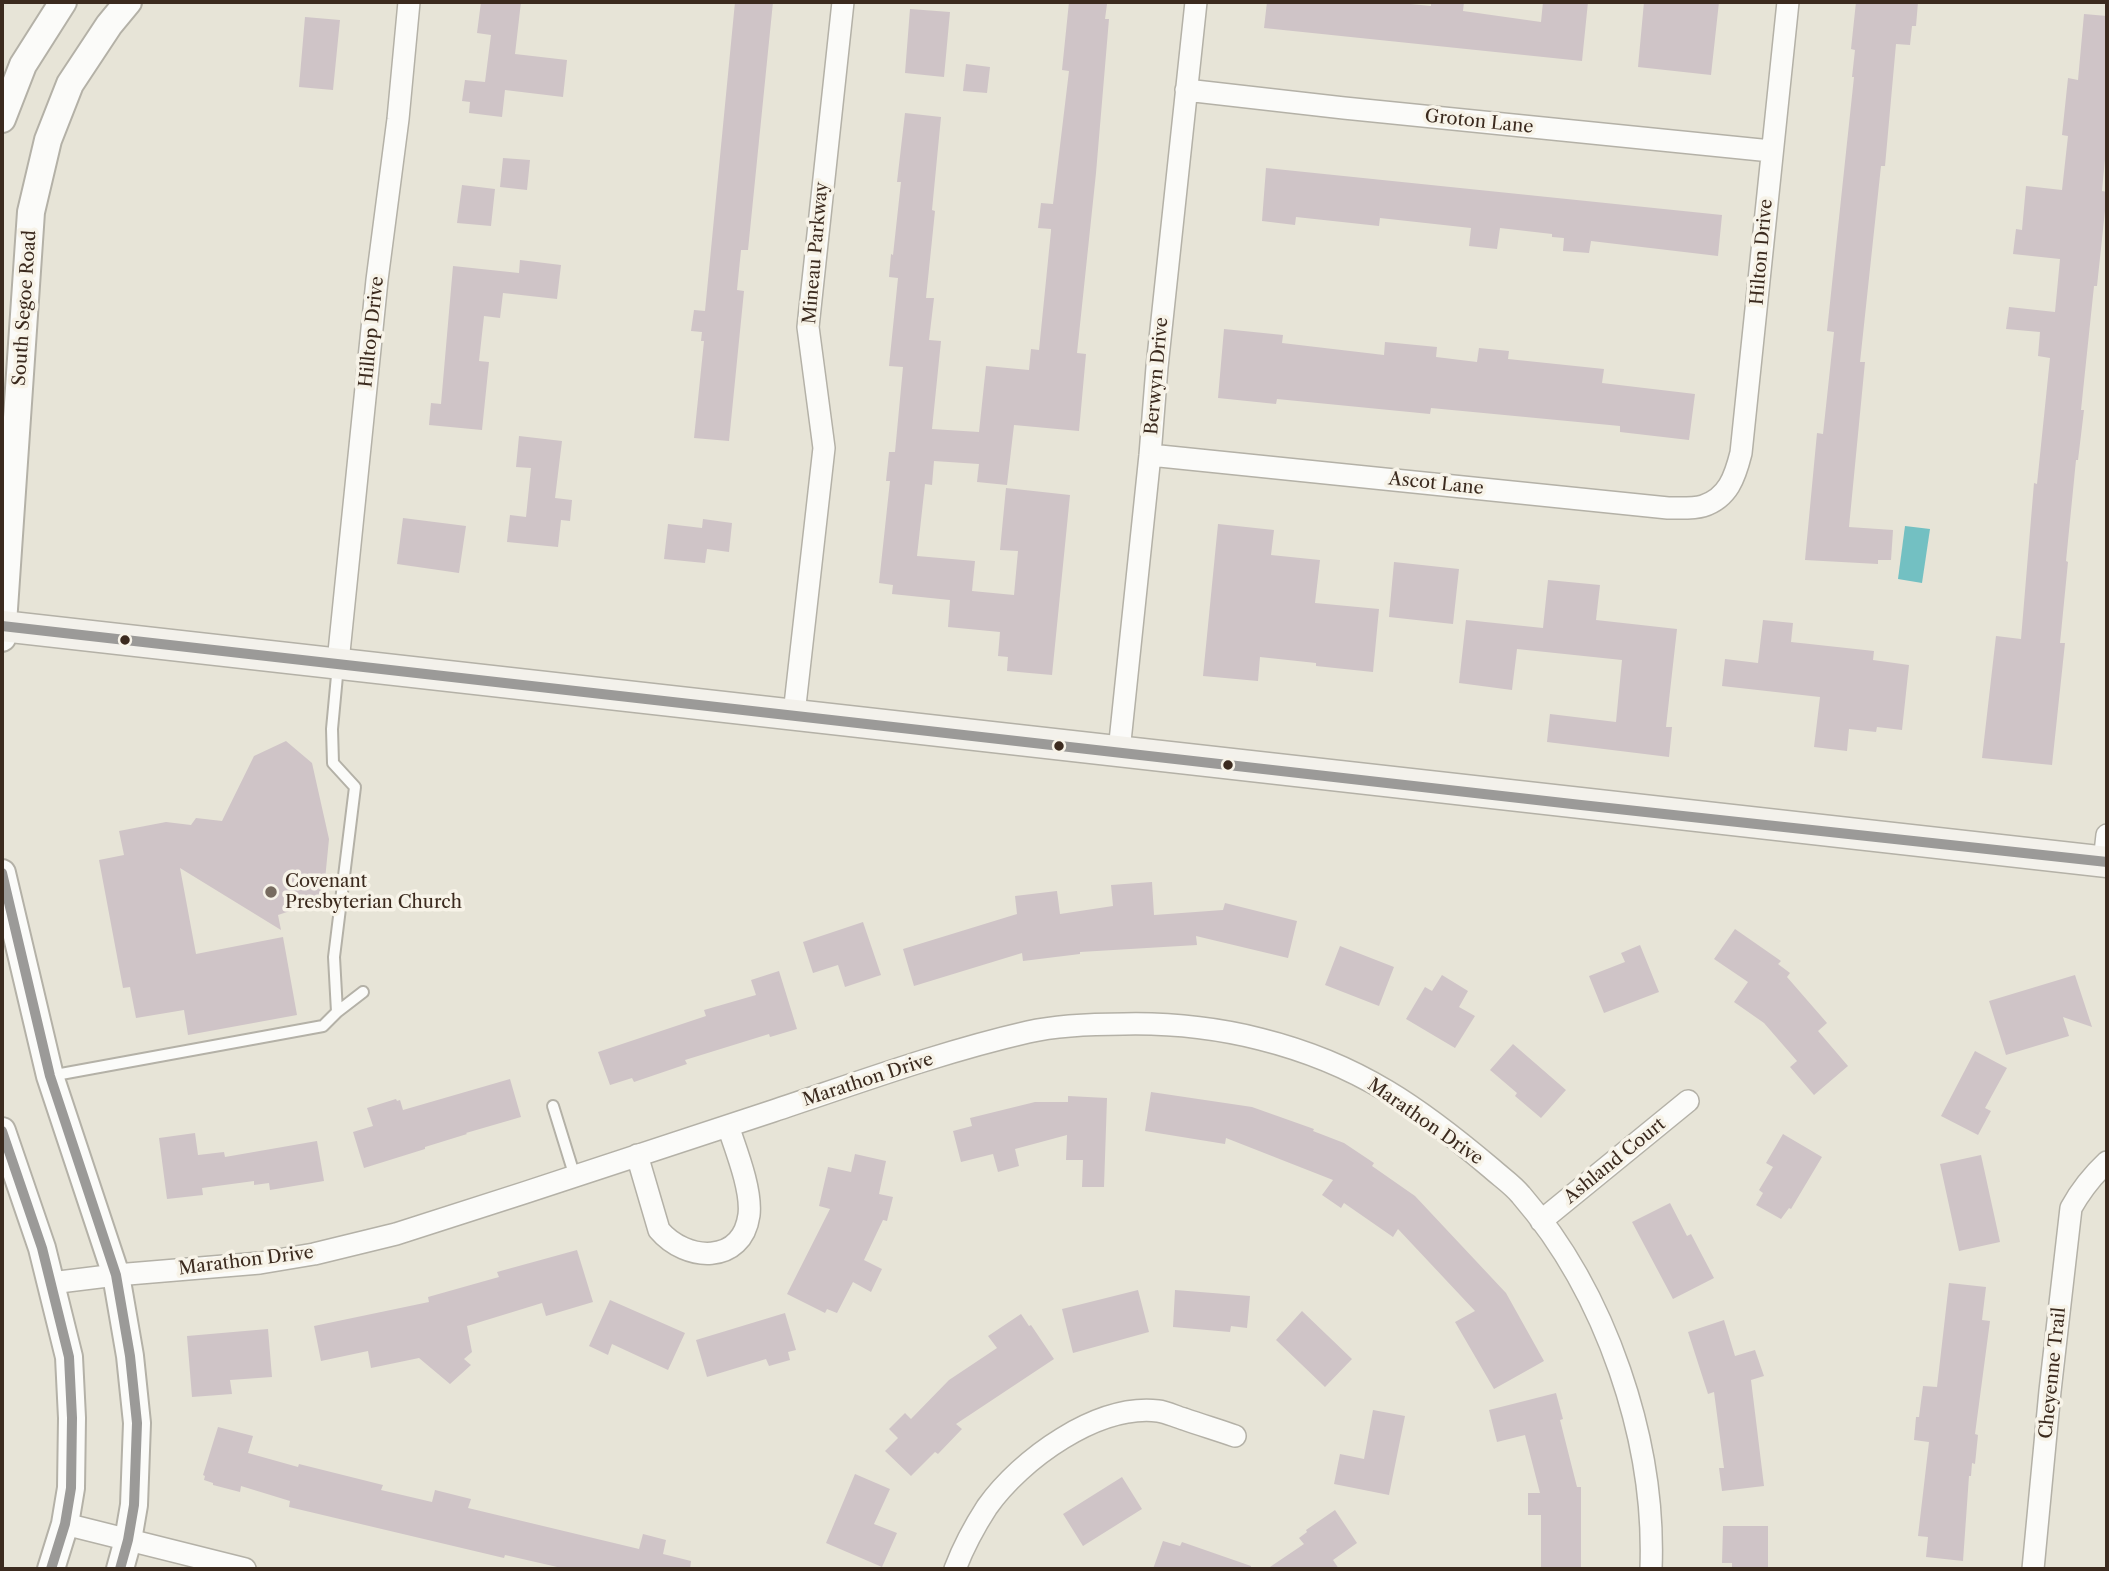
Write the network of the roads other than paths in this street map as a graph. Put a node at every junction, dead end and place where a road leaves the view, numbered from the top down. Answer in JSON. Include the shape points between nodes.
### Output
{"nodes":[{"id":1,"x":63,"y":2,"type":"edge"},
{"id":2,"x":128,"y":2,"type":"edge"},
{"id":3,"x":409,"y":2,"type":"edge"},
{"id":4,"x":843,"y":2,"type":"edge"},
{"id":5,"x":1196,"y":2,"type":"edge"},
{"id":6,"x":1788,"y":2,"type":"edge"},
{"id":7,"x":1186,"y":90,"type":"junction"},
{"id":8,"x":2,"y":119,"type":"edge"},
{"id":9,"x":1771,"y":151,"type":"junction"},
{"id":10,"x":1150,"y":455,"type":"junction"},
{"id":11,"x":1720,"y":497,"type":"joint"},
{"id":12,"x":2,"y":626,"type":"edge"},
{"id":13,"x":2,"y":638,"type":"edge"},
{"id":14,"x":338,"y":662,"type":"junction"},
{"id":15,"x":794,"y":714,"type":"junction"},
{"id":16,"x":1119,"y":751,"type":"junction"},
{"id":17,"x":2106,"y":853,"type":"edge"},
{"id":18,"x":2,"y":873,"type":"edge"},
{"id":19,"x":363,"y":992,"type":"dead end"},
{"id":20,"x":337,"y":1012,"type":"junction"},
{"id":21,"x":50,"y":1076,"type":"junction"},
{"id":22,"x":1688,"y":1101,"type":"dead end"},
{"id":23,"x":553,"y":1106,"type":"dead end"},
{"id":24,"x":728,"y":1126,"type":"junction"},
{"id":25,"x":2,"y":1131,"type":"edge"},
{"id":26,"x":637,"y":1156,"type":"junction"},
{"id":27,"x":2107,"y":1162,"type":"edge"},
{"id":28,"x":575,"y":1177,"type":"junction"},
{"id":29,"x":1541,"y":1221,"type":"junction"},
{"id":30,"x":116,"y":1275,"type":"junction"},
{"id":31,"x":51,"y":1283,"type":"junction"},
{"id":32,"x":1235,"y":1436,"type":"dead end"},
{"id":33,"x":65,"y":1524,"type":"junction"},
{"id":34,"x":128,"y":1540,"type":"junction"},
{"id":35,"x":51,"y":1569,"type":"edge"},
{"id":36,"x":120,"y":1569,"type":"edge"},
{"id":37,"x":245,"y":1569,"type":"edge"},
{"id":38,"x":955,"y":1569,"type":"edge"},
{"id":39,"x":1651,"y":1569,"type":"edge"},
{"id":40,"x":2034,"y":1569,"type":"edge"}],
"edges":[{"from":1,"to":8,"type":"street","via":[[23,65]]},
{"from":2,"to":12,"type":"street","name":"South Segoe Road","via":[[70,85],[48,140],[31,212]]},
{"from":3,"to":14,"type":"street","name":"Hilltop Drive"},
{"from":4,"to":15,"type":"street","name":"Mineau Parkway","via":[[808,327],[824,448]]},
{"from":5,"to":7,"type":"street","name":"Berwyn Drive"},
{"from":6,"to":9,"type":"street","name":"Hilton Drive"},
{"from":7,"to":9,"type":"street","name":"Groton Lane"},
{"from":7,"to":10,"type":"street","name":"Berwyn Drive"},
{"from":9,"to":11,"type":"street","name":"Hilton Drive","via":[[1741,453],[1735,477]]},
{"from":10,"to":11,"type":"street","name":"Ascot Lane","via":[[1668,508],[1702,507]]},
{"from":10,"to":16,"type":"street","name":"Berwyn Drive"},
{"from":12,"to":13,"type":"street","name":"South Segoe Road"},
{"from":12,"to":14,"type":"main road"},
{"from":14,"to":15,"type":"main road"},
{"from":14,"to":20,"type":"lane","via":[[333,763],[355,787],[334,957]]},
{"from":15,"to":16,"type":"main road"},
{"from":16,"to":17,"type":"main road","via":[[1774,826]]},
{"from":18,"to":21,"type":"street"},
{"from":19,"to":20,"type":"lane"},
{"from":20,"to":21,"type":"lane","via":[[323,1026]]},
{"from":21,"to":30,"type":"street"},
{"from":22,"to":29,"type":"street","name":"Ashland Court"},
{"from":23,"to":28,"type":"lane"},
{"from":24,"to":26,"type":"street","name":"Marathon Drive"},
{"from":24,"to":26,"type":"street","via":[[743,1172],[749,1215],[737,1242],[711,1254],[688,1252],[659,1230]]},
{"from":24,"to":29,"type":"street","name":"Marathon Drive","via":[[1031,1031],[1087,1024],[1174,1024],[1223,1030],[1281,1045],[1339,1066],[1387,1091],[1464,1144],[1519,1193]]},
{"from":25,"to":31,"type":"street"},
{"from":26,"to":28,"type":"street","name":"Marathon Drive"},
{"from":27,"to":40,"type":"street","name":"Cheyenne Trail","via":[[2071,1208]]},
{"from":28,"to":30,"type":"street","name":"Marathon Drive","via":[[314,1255]]},
{"from":29,"to":39,"type":"street","name":"Marathon Drive","via":[[1585,1290],[1634,1415],[1650,1500]]},
{"from":30,"to":31,"type":"street","name":"Marathon Drive"},
{"from":30,"to":34,"type":"street","via":[[137,1423]]},
{"from":31,"to":33,"type":"street","via":[[69,1357],[71,1488]]},
{"from":32,"to":38,"type":"street","via":[[1159,1411],[1119,1413],[1079,1428],[1016,1475],[988,1506]]},
{"from":33,"to":34,"type":"street"},
{"from":33,"to":35,"type":"street"},
{"from":34,"to":36,"type":"street"},
{"from":34,"to":37,"type":"street"}]}
